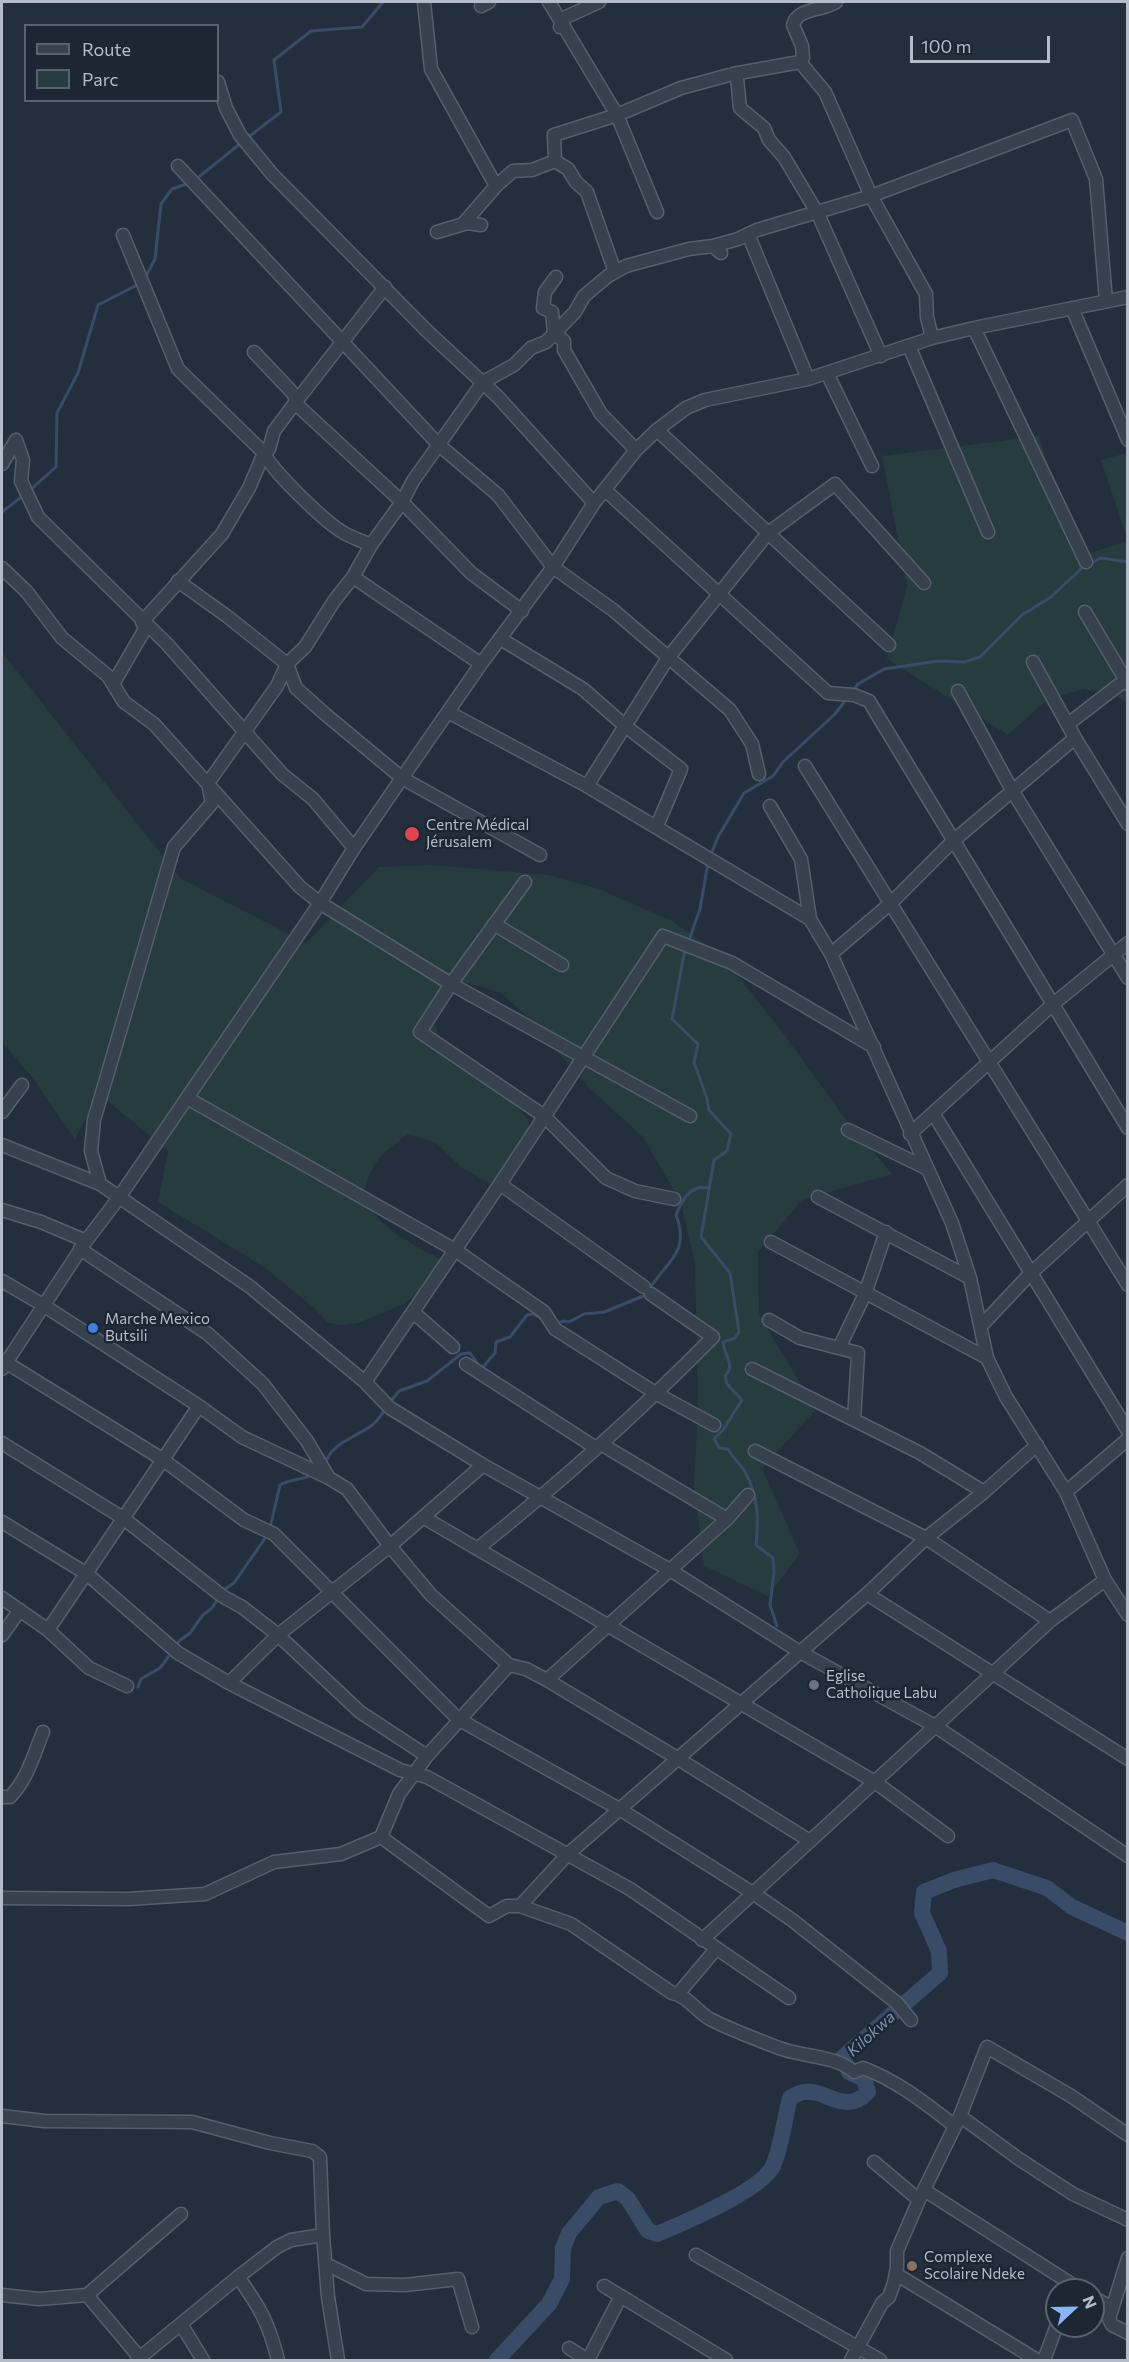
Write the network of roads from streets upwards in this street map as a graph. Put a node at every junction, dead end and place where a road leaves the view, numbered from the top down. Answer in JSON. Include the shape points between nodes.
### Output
{"nodes":[{"id":1,"x":424,"y":2,"type":"edge"},
{"id":2,"x":549,"y":2,"type":"edge"},
{"id":3,"x":599,"y":2,"type":"edge"},
{"id":4,"x":837,"y":2,"type":"edge"},
{"id":5,"x":561,"y":24,"type":"junction"},
{"id":6,"x":800,"y":62,"type":"junction"},
{"id":7,"x":733,"y":74,"type":"junction"},
{"id":8,"x":219,"y":85,"type":"edge"},
{"id":9,"x":617,"y":116,"type":"junction"},
{"id":10,"x":555,"y":161,"type":"junction"},
{"id":11,"x":178,"y":166,"type":"dead end"},
{"id":12,"x":496,"y":186,"type":"junction"},
{"id":13,"x":871,"y":196,"type":"junction"},
{"id":14,"x":657,"y":212,"type":"dead end"},
{"id":15,"x":818,"y":213,"type":"junction"},
{"id":16,"x":463,"y":224,"type":"junction"},
{"id":17,"x":481,"y":225,"type":"dead end"},
{"id":18,"x":437,"y":232,"type":"dead end"},
{"id":19,"x":748,"y":234,"type":"junction"},
{"id":20,"x":123,"y":235,"type":"dead end"},
{"id":21,"x":615,"y":272,"type":"junction"},
{"id":22,"x":556,"y":277,"type":"dead end"},
{"id":23,"x":385,"y":287,"type":"junction"},
{"id":24,"x":1128,"y":297,"type":"edge"},
{"id":25,"x":1106,"y":301,"type":"junction"},
{"id":26,"x":1072,"y":308,"type":"junction"},
{"id":27,"x":974,"y":328,"type":"junction"},
{"id":28,"x":554,"y":333,"type":"junction"},
{"id":29,"x":932,"y":338,"type":"junction"},
{"id":30,"x":341,"y":343,"type":"junction"},
{"id":31,"x":909,"y":346,"type":"junction"},
{"id":32,"x":254,"y":352,"type":"dead end"},
{"id":33,"x":881,"y":356,"type":"junction"},
{"id":34,"x":827,"y":373,"type":"junction"},
{"id":35,"x":808,"y":379,"type":"junction"},
{"id":36,"x":483,"y":382,"type":"junction"},
{"id":37,"x":295,"y":403,"type":"junction"},
{"id":38,"x":657,"y":429,"type":"junction"},
{"id":39,"x":1128,"y":440,"type":"edge"},
{"id":40,"x":439,"y":445,"type":"junction"},
{"id":41,"x":636,"y":450,"type":"junction"},
{"id":42,"x":264,"y":453,"type":"junction"},
{"id":43,"x":2,"y":464,"type":"edge"},
{"id":44,"x":872,"y":466,"type":"dead end"},
{"id":45,"x":604,"y":490,"type":"junction"},
{"id":46,"x":402,"y":502,"type":"junction"},
{"id":47,"x":594,"y":503,"type":"junction"},
{"id":48,"x":768,"y":532,"type":"junction"},
{"id":49,"x":988,"y":532,"type":"dead end"},
{"id":50,"x":370,"y":545,"type":"junction"},
{"id":51,"x":1086,"y":562,"type":"dead end"},
{"id":52,"x":553,"y":567,"type":"junction"},
{"id":53,"x":2,"y":568,"type":"edge"},
{"id":54,"x":352,"y":577,"type":"junction"},
{"id":55,"x":178,"y":581,"type":"junction"},
{"id":56,"x":924,"y":583,"type":"dead end"},
{"id":57,"x":719,"y":594,"type":"junction"},
{"id":58,"x":522,"y":611,"type":"junction"},
{"id":59,"x":1085,"y":612,"type":"dead end"},
{"id":60,"x":142,"y":622,"type":"junction"},
{"id":61,"x":501,"y":639,"type":"junction"},
{"id":62,"x":889,"y":645,"type":"dead end"},
{"id":63,"x":668,"y":658,"type":"junction"},
{"id":64,"x":1033,"y":662,"type":"dead end"},
{"id":65,"x":287,"y":664,"type":"junction"},
{"id":66,"x":481,"y":664,"type":"junction"},
{"id":67,"x":1127,"y":680,"type":"edge"},
{"id":68,"x":113,"y":684,"type":"junction"},
{"id":69,"x":958,"y":691,"type":"dead end"},
{"id":70,"x":448,"y":712,"type":"junction"},
{"id":71,"x":1068,"y":724,"type":"junction"},
{"id":72,"x":624,"y":725,"type":"junction"},
{"id":73,"x":245,"y":731,"type":"junction"},
{"id":74,"x":1075,"y":738,"type":"junction"},
{"id":75,"x":805,"y":766,"type":"dead end"},
{"id":76,"x":759,"y":774,"type":"dead end"},
{"id":77,"x":402,"y":778,"type":"junction"},
{"id":78,"x":208,"y":783,"type":"junction"},
{"id":79,"x":587,"y":786,"type":"junction"},
{"id":80,"x":1013,"y":792,"type":"junction"},
{"id":81,"x":770,"y":806,"type":"dead end"},
{"id":82,"x":1128,"y":824,"type":"edge"},
{"id":83,"x":657,"y":826,"type":"junction"},
{"id":84,"x":953,"y":841,"type":"junction"},
{"id":85,"x":354,"y":848,"type":"junction"},
{"id":86,"x":540,"y":855,"type":"dead end"},
{"id":87,"x":525,"y":882,"type":"dead end"},
{"id":88,"x":320,"y":903,"type":"junction"},
{"id":89,"x":891,"y":903,"type":"junction"},
{"id":90,"x":810,"y":919,"type":"junction"},
{"id":91,"x":494,"y":924,"type":"junction"},
{"id":92,"x":1128,"y":943,"type":"edge"},
{"id":93,"x":831,"y":954,"type":"junction"},
{"id":94,"x":1114,"y":956,"type":"junction"},
{"id":95,"x":562,"y":965,"type":"dead end"},
{"id":96,"x":1128,"y":978,"type":"edge"},
{"id":97,"x":451,"y":984,"type":"junction"},
{"id":98,"x":1052,"y":1005,"type":"junction"},
{"id":99,"x":874,"y":1047,"type":"junction"},
{"id":100,"x":583,"y":1058,"type":"junction"},
{"id":101,"x":989,"y":1061,"type":"junction"},
{"id":102,"x":22,"y":1085,"type":"dead end"},
{"id":103,"x":187,"y":1098,"type":"junction"},
{"id":104,"x":2,"y":1112,"type":"edge"},
{"id":105,"x":933,"y":1113,"type":"junction"},
{"id":106,"x":544,"y":1116,"type":"junction"},
{"id":107,"x":690,"y":1116,"type":"dead end"},
{"id":108,"x":1128,"y":1128,"type":"edge"},
{"id":109,"x":848,"y":1130,"type":"dead end"},
{"id":110,"x":910,"y":1134,"type":"junction"},
{"id":111,"x":2,"y":1145,"type":"edge"},
{"id":112,"x":926,"y":1168,"type":"junction"},
{"id":113,"x":100,"y":1184,"type":"junction"},
{"id":114,"x":500,"y":1184,"type":"junction"},
{"id":115,"x":1128,"y":1185,"type":"edge"},
{"id":116,"x":818,"y":1197,"type":"dead end"},
{"id":117,"x":118,"y":1199,"type":"junction"},
{"id":118,"x":674,"y":1199,"type":"dead end"},
{"id":119,"x":2,"y":1210,"type":"edge"},
{"id":120,"x":1088,"y":1220,"type":"junction"},
{"id":121,"x":886,"y":1232,"type":"junction"},
{"id":122,"x":771,"y":1242,"type":"dead end"},
{"id":123,"x":83,"y":1245,"type":"junction"},
{"id":124,"x":456,"y":1250,"type":"junction"},
{"id":125,"x":1030,"y":1274,"type":"junction"},
{"id":126,"x":970,"y":1278,"type":"junction"},
{"id":127,"x":2,"y":1281,"type":"edge"},
{"id":128,"x":1128,"y":1285,"type":"edge"},
{"id":129,"x":865,"y":1294,"type":"junction"},
{"id":130,"x":43,"y":1305,"type":"junction"},
{"id":131,"x":413,"y":1312,"type":"junction"},
{"id":132,"x":769,"y":1320,"type":"dead end"},
{"id":133,"x":981,"y":1326,"type":"junction"},
{"id":134,"x":453,"y":1347,"type":"dead end"},
{"id":135,"x":839,"y":1348,"type":"junction"},
{"id":136,"x":987,"y":1358,"type":"junction"},
{"id":137,"x":3,"y":1364,"type":"edge"},
{"id":138,"x":466,"y":1364,"type":"dead end"},
{"id":139,"x":752,"y":1369,"type":"dead end"},
{"id":140,"x":365,"y":1382,"type":"junction"},
{"id":141,"x":657,"y":1394,"type":"junction"},
{"id":142,"x":199,"y":1406,"type":"junction"},
{"id":143,"x":854,"y":1420,"type":"junction"},
{"id":144,"x":714,"y":1425,"type":"dead end"},
{"id":145,"x":1128,"y":1431,"type":"edge"},
{"id":146,"x":1128,"y":1439,"type":"edge"},
{"id":147,"x":2,"y":1443,"type":"edge"},
{"id":148,"x":1036,"y":1445,"type":"junction"},
{"id":149,"x":598,"y":1446,"type":"junction"},
{"id":150,"x":755,"y":1451,"type":"dead end"},
{"id":151,"x":162,"y":1459,"type":"junction"},
{"id":152,"x":483,"y":1465,"type":"junction"},
{"id":153,"x":329,"y":1478,"type":"junction"},
{"id":154,"x":984,"y":1492,"type":"junction"},
{"id":155,"x":1066,"y":1492,"type":"junction"},
{"id":156,"x":748,"y":1495,"type":"dead end"},
{"id":157,"x":541,"y":1498,"type":"junction"},
{"id":158,"x":423,"y":1517,"type":"junction"},
{"id":159,"x":123,"y":1518,"type":"junction"},
{"id":160,"x":727,"y":1519,"type":"junction"},
{"id":161,"x":2,"y":1522,"type":"edge"},
{"id":162,"x":926,"y":1538,"type":"junction"},
{"id":163,"x":390,"y":1546,"type":"junction"},
{"id":164,"x":477,"y":1549,"type":"junction"},
{"id":165,"x":669,"y":1570,"type":"junction"},
{"id":166,"x":87,"y":1574,"type":"junction"},
{"id":167,"x":1105,"y":1580,"type":"junction"},
{"id":168,"x":332,"y":1591,"type":"junction"},
{"id":169,"x":867,"y":1594,"type":"junction"},
{"id":170,"x":2,"y":1598,"type":"edge"},
{"id":171,"x":20,"y":1610,"type":"junction"},
{"id":172,"x":1128,"y":1615,"type":"edge"},
{"id":173,"x":1050,"y":1621,"type":"junction"},
{"id":174,"x":607,"y":1626,"type":"junction"},
{"id":175,"x":48,"y":1630,"type":"junction"},
{"id":176,"x":2,"y":1635,"type":"edge"},
{"id":177,"x":278,"y":1635,"type":"junction"},
{"id":178,"x":800,"y":1652,"type":"junction"},
{"id":179,"x":509,"y":1665,"type":"junction"},
{"id":180,"x":993,"y":1673,"type":"junction"},
{"id":181,"x":547,"y":1680,"type":"junction"},
{"id":182,"x":229,"y":1683,"type":"junction"},
{"id":183,"x":127,"y":1686,"type":"dead end"},
{"id":184,"x":741,"y":1703,"type":"junction"},
{"id":185,"x":458,"y":1719,"type":"junction"},
{"id":186,"x":935,"y":1726,"type":"junction"},
{"id":187,"x":43,"y":1732,"type":"dead end"},
{"id":188,"x":427,"y":1756,"type":"junction"},
{"id":189,"x":677,"y":1758,"type":"junction"},
{"id":190,"x":1128,"y":1759,"type":"edge"},
{"id":191,"x":414,"y":1774,"type":"junction"},
{"id":192,"x":875,"y":1782,"type":"junction"},
{"id":193,"x":2,"y":1797,"type":"edge"},
{"id":194,"x":621,"y":1810,"type":"junction"},
{"id":195,"x":948,"y":1836,"type":"dead end"},
{"id":196,"x":381,"y":1837,"type":"junction"},
{"id":197,"x":810,"y":1841,"type":"junction"},
{"id":198,"x":567,"y":1855,"type":"junction"},
{"id":199,"x":1128,"y":1856,"type":"edge"},
{"id":200,"x":753,"y":1893,"type":"junction"},
{"id":201,"x":2,"y":1898,"type":"edge"},
{"id":202,"x":520,"y":1906,"type":"junction"},
{"id":203,"x":702,"y":1940,"type":"junction"},
{"id":204,"x":716,"y":1949,"type":"junction"},
{"id":205,"x":680,"y":1994,"type":"junction"},
{"id":206,"x":789,"y":1998,"type":"dead end"},
{"id":207,"x":909,"y":2017,"type":"dead end"},
{"id":208,"x":2,"y":2116,"type":"edge"},
{"id":209,"x":958,"y":2121,"type":"junction"},
{"id":210,"x":1128,"y":2135,"type":"edge"},
{"id":211,"x":874,"y":2162,"type":"dead end"},
{"id":212,"x":921,"y":2195,"type":"junction"},
{"id":213,"x":181,"y":2214,"type":"dead end"},
{"id":214,"x":1128,"y":2220,"type":"edge"},
{"id":215,"x":323,"y":2235,"type":"junction"},
{"id":216,"x":696,"y":2255,"type":"dead end"},
{"id":217,"x":1128,"y":2258,"type":"edge"},
{"id":218,"x":326,"y":2264,"type":"junction"},
{"id":219,"x":896,"y":2274,"type":"junction"},
{"id":220,"x":238,"y":2277,"type":"junction"},
{"id":221,"x":1061,"y":2278,"type":"edge"},
{"id":222,"x":604,"y":2286,"type":"dead end"},
{"id":223,"x":2,"y":2295,"type":"edge"},
{"id":224,"x":87,"y":2295,"type":"junction"},
{"id":225,"x":621,"y":2296,"type":"junction"},
{"id":226,"x":1105,"y":2304,"type":"edge"},
{"id":227,"x":1112,"y":2308,"type":"junction"},
{"id":228,"x":181,"y":2324,"type":"junction"},
{"id":229,"x":472,"y":2327,"type":"dead end"},
{"id":230,"x":1128,"y":2333,"type":"edge"},
{"id":231,"x":1052,"y":2338,"type":"edge"},
{"id":232,"x":857,"y":2347,"type":"junction"},
{"id":233,"x":569,"y":2348,"type":"dead end"},
{"id":234,"x":138,"y":2359,"type":"edge"},
{"id":235,"x":588,"y":2360,"type":"edge"},
{"id":236,"x":203,"y":2361,"type":"edge"},
{"id":237,"x":278,"y":2361,"type":"edge"},
{"id":238,"x":338,"y":2361,"type":"edge"},
{"id":239,"x":726,"y":2361,"type":"edge"},
{"id":240,"x":851,"y":2361,"type":"edge"},
{"id":241,"x":880,"y":2361,"type":"edge"},
{"id":242,"x":1037,"y":2361,"type":"edge"},
{"id":243,"x":1044,"y":2361,"type":"edge"}],
"edges":[{"from":1,"to":12,"type":"street","via":[[431,69]]},
{"from":2,"to":5,"type":"street"},
{"from":3,"to":5,"type":"street","via":[[566,17]]},
{"from":4,"to":6,"type":"street","via":[[801,13],[795,19],[793,25],[802,46]]},
{"from":5,"to":9,"type":"street"},
{"from":6,"to":7,"type":"street"},
{"from":6,"to":13,"type":"street","via":[[825,92]]},
{"from":7,"to":9,"type":"street","via":[[681,88]]},
{"from":7,"to":15,"type":"street","via":[[737,78],[740,108],[764,128]]},
{"from":8,"to":23,"type":"street","via":[[240,135],[272,174]]},
{"from":9,"to":10,"type":"street","via":[[554,135]]},
{"from":9,"to":14,"type":"street"},
{"from":10,"to":12,"type":"street","via":[[532,170],[513,171]]},
{"from":10,"to":21,"type":"street","via":[[587,192]]},
{"from":11,"to":30,"type":"street"},
{"from":12,"to":16,"type":"street"},
{"from":13,"to":15,"type":"street"},
{"from":13,"to":25,"type":"street","via":[[1072,120],[1096,179]]},
{"from":13,"to":29,"type":"street","via":[[926,294]]},
{"from":15,"to":19,"type":"street"},
{"from":15,"to":33,"type":"street"},
{"from":16,"to":17,"type":"street"},
{"from":16,"to":18,"type":"street"},
{"from":19,"to":21,"type":"street","via":[[717,249],[689,249]]},
{"from":19,"to":35,"type":"street"},
{"from":20,"to":42,"type":"street","via":[[178,369]]},
{"from":21,"to":28,"type":"street","via":[[584,296],[575,312]]},
{"from":22,"to":28,"type":"street","via":[[545,292],[543,308],[552,312]]},
{"from":23,"to":30,"type":"street"},
{"from":23,"to":36,"type":"street"},
{"from":24,"to":25,"type":"street"},
{"from":25,"to":26,"type":"street"},
{"from":26,"to":27,"type":"street"},
{"from":26,"to":39,"type":"street"},
{"from":27,"to":29,"type":"street"},
{"from":27,"to":51,"type":"street"},
{"from":28,"to":36,"type":"street","via":[[546,342],[531,348],[514,366]]},
{"from":28,"to":41,"type":"street","via":[[564,341],[564,350],[601,414]]},
{"from":29,"to":31,"type":"street"},
{"from":30,"to":37,"type":"street"},
{"from":30,"to":40,"type":"street"},
{"from":31,"to":33,"type":"street"},
{"from":31,"to":49,"type":"street"},
{"from":32,"to":37,"type":"street","via":[[295,396]]},
{"from":33,"to":34,"type":"street"},
{"from":34,"to":35,"type":"street"},
{"from":34,"to":44,"type":"street"},
{"from":35,"to":38,"type":"street","via":[[705,400]]},
{"from":36,"to":40,"type":"street"},
{"from":36,"to":47,"type":"street"},
{"from":37,"to":42,"type":"street","via":[[274,431]]},
{"from":37,"to":46,"type":"street"},
{"from":38,"to":41,"type":"street"},
{"from":38,"to":48,"type":"street"},
{"from":40,"to":46,"type":"street"},
{"from":40,"to":52,"type":"street","via":[[498,495]]},
{"from":41,"to":45,"type":"street"},
{"from":42,"to":50,"type":"street","via":[[321,515],[343,533]]},
{"from":42,"to":55,"type":"street","via":[[222,534]]},
{"from":43,"to":60,"type":"street","via":[[16,440],[23,460],[21,482],[38,517]]},
{"from":45,"to":47,"type":"street"},
{"from":45,"to":57,"type":"street"},
{"from":46,"to":50,"type":"street"},
{"from":46,"to":58,"type":"street","via":[[471,573]]},
{"from":47,"to":52,"type":"street"},
{"from":48,"to":56,"type":"street","via":[[835,484]]},
{"from":48,"to":57,"type":"street"},
{"from":48,"to":62,"type":"street"},
{"from":50,"to":54,"type":"street"},
{"from":52,"to":58,"type":"street"},
{"from":52,"to":63,"type":"street","via":[[613,610]]},
{"from":53,"to":68,"type":"street","via":[[27,592],[62,638],[96,664]]},
{"from":54,"to":65,"type":"street","via":[[305,647]]},
{"from":54,"to":66,"type":"street"},
{"from":55,"to":60,"type":"street"},
{"from":55,"to":65,"type":"street"},
{"from":57,"to":63,"type":"street"},
{"from":57,"to":84,"type":"street","via":[[828,693],[869,701]]},
{"from":58,"to":61,"type":"street"},
{"from":59,"to":67,"type":"street"},
{"from":60,"to":68,"type":"street","via":[[145,629]]},
{"from":60,"to":73,"type":"street","via":[[167,644]]},
{"from":61,"to":66,"type":"street"},
{"from":61,"to":72,"type":"street","via":[[583,689]]},
{"from":63,"to":72,"type":"street"},
{"from":63,"to":76,"type":"street","via":[[730,710],[752,744]]},
{"from":64,"to":71,"type":"street"},
{"from":65,"to":73,"type":"street","via":[[277,686]]},
{"from":65,"to":77,"type":"street","via":[[296,688]]},
{"from":66,"to":70,"type":"street"},
{"from":67,"to":71,"type":"street"},
{"from":68,"to":78,"type":"street","via":[[123,702],[154,724]]},
{"from":69,"to":80,"type":"street"},
{"from":70,"to":77,"type":"street"},
{"from":70,"to":79,"type":"street"},
{"from":71,"to":74,"type":"street"},
{"from":72,"to":79,"type":"street"},
{"from":72,"to":83,"type":"street","via":[[681,769]]},
{"from":73,"to":78,"type":"street"},
{"from":73,"to":85,"type":"street","via":[[282,774],[313,799]]},
{"from":74,"to":80,"type":"street"},
{"from":74,"to":82,"type":"street"},
{"from":75,"to":89,"type":"street"},
{"from":77,"to":85,"type":"street"},
{"from":77,"to":86,"type":"street"},
{"from":78,"to":88,"type":"street","via":[[277,863]]},
{"from":78,"to":113,"type":"street","via":[[212,803],[174,847],[99,1100],[91,1151]]},
{"from":79,"to":83,"type":"street"},
{"from":80,"to":84,"type":"street"},
{"from":80,"to":94,"type":"street"},
{"from":81,"to":90,"type":"street","via":[[801,859]]},
{"from":83,"to":90,"type":"street"},
{"from":84,"to":89,"type":"street"},
{"from":84,"to":98,"type":"street"},
{"from":85,"to":88,"type":"street"},
{"from":87,"to":91,"type":"street"},
{"from":88,"to":97,"type":"street"},
{"from":88,"to":103,"type":"street"},
{"from":89,"to":93,"type":"street"},
{"from":89,"to":101,"type":"street"},
{"from":90,"to":93,"type":"street"},
{"from":91,"to":95,"type":"street"},
{"from":91,"to":97,"type":"street"},
{"from":92,"to":94,"type":"street"},
{"from":93,"to":99,"type":"street"},
{"from":94,"to":96,"type":"street"},
{"from":94,"to":98,"type":"street"},
{"from":97,"to":100,"type":"street"},
{"from":97,"to":106,"type":"street","via":[[420,1032]]},
{"from":98,"to":101,"type":"street"},
{"from":98,"to":108,"type":"street"},
{"from":99,"to":100,"type":"street","via":[[732,963],[663,936]]},
{"from":99,"to":110,"type":"street"},
{"from":100,"to":106,"type":"street"},
{"from":100,"to":107,"type":"street"},
{"from":101,"to":105,"type":"street"},
{"from":101,"to":120,"type":"street"},
{"from":102,"to":104,"type":"street"},
{"from":103,"to":117,"type":"street"},
{"from":103,"to":124,"type":"street"},
{"from":105,"to":110,"type":"street"},
{"from":105,"to":125,"type":"street"},
{"from":106,"to":114,"type":"street"},
{"from":106,"to":118,"type":"street","via":[[606,1178],[635,1191]]},
{"from":109,"to":112,"type":"street"},
{"from":110,"to":112,"type":"street"},
{"from":111,"to":113,"type":"street"},
{"from":112,"to":126,"type":"street","via":[[952,1223]]},
{"from":113,"to":117,"type":"street"},
{"from":114,"to":124,"type":"street"},
{"from":114,"to":141,"type":"street","via":[[713,1337]]},
{"from":115,"to":120,"type":"street"},
{"from":116,"to":121,"type":"street"},
{"from":117,"to":123,"type":"street"},
{"from":117,"to":140,"type":"street","via":[[249,1286]]},
{"from":119,"to":123,"type":"street","via":[[41,1222]]},
{"from":120,"to":125,"type":"street"},
{"from":120,"to":128,"type":"street"},
{"from":121,"to":126,"type":"street"},
{"from":121,"to":129,"type":"street"},
{"from":122,"to":129,"type":"street"},
{"from":123,"to":130,"type":"street"},
{"from":123,"to":153,"type":"street","via":[[208,1334],[256,1377],[307,1441]]},
{"from":124,"to":131,"type":"street"},
{"from":124,"to":141,"type":"street","via":[[544,1312],[553,1327]]},
{"from":125,"to":133,"type":"street"},
{"from":125,"to":145,"type":"street"},
{"from":126,"to":133,"type":"street"},
{"from":127,"to":130,"type":"street"},
{"from":129,"to":135,"type":"street"},
{"from":129,"to":136,"type":"street"},
{"from":130,"to":137,"type":"street"},
{"from":130,"to":142,"type":"street"},
{"from":131,"to":134,"type":"street"},
{"from":131,"to":140,"type":"street"},
{"from":132,"to":135,"type":"street","via":[[800,1338]]},
{"from":133,"to":136,"type":"street"},
{"from":135,"to":143,"type":"street","via":[[858,1353]]},
{"from":136,"to":148,"type":"street"},
{"from":137,"to":151,"type":"street"},
{"from":138,"to":149,"type":"street"},
{"from":139,"to":143,"type":"street"},
{"from":140,"to":152,"type":"street","via":[[388,1406]]},
{"from":141,"to":144,"type":"street"},
{"from":141,"to":149,"type":"street"},
{"from":142,"to":151,"type":"street"},
{"from":142,"to":153,"type":"street","via":[[242,1437]]},
{"from":143,"to":154,"type":"street","via":[[920,1453]]},
{"from":146,"to":155,"type":"street"},
{"from":147,"to":159,"type":"street"},
{"from":148,"to":154,"type":"street"},
{"from":148,"to":155,"type":"street"},
{"from":149,"to":157,"type":"street"},
{"from":149,"to":160,"type":"street"},
{"from":150,"to":162,"type":"street"},
{"from":151,"to":159,"type":"street"},
{"from":151,"to":168,"type":"street","via":[[244,1520],[270,1532]]},
{"from":152,"to":157,"type":"street"},
{"from":152,"to":158,"type":"street"},
{"from":153,"to":163,"type":"street","via":[[347,1489]]},
{"from":154,"to":162,"type":"street"},
{"from":155,"to":167,"type":"street"},
{"from":156,"to":160,"type":"street"},
{"from":157,"to":164,"type":"street"},
{"from":157,"to":165,"type":"street"},
{"from":158,"to":163,"type":"street"},
{"from":158,"to":164,"type":"street"},
{"from":159,"to":166,"type":"street"},
{"from":159,"to":177,"type":"street"},
{"from":160,"to":165,"type":"street"},
{"from":161,"to":166,"type":"street"},
{"from":162,"to":169,"type":"street"},
{"from":162,"to":173,"type":"street"},
{"from":163,"to":168,"type":"street"},
{"from":163,"to":179,"type":"street","via":[[431,1595]]},
{"from":164,"to":174,"type":"street"},
{"from":165,"to":174,"type":"street"},
{"from":165,"to":178,"type":"street"},
{"from":166,"to":175,"type":"street"},
{"from":166,"to":182,"type":"street","via":[[175,1650]]},
{"from":167,"to":172,"type":"street"},
{"from":167,"to":173,"type":"street"},
{"from":168,"to":177,"type":"street"},
{"from":168,"to":185,"type":"street"},
{"from":169,"to":178,"type":"street"},
{"from":169,"to":180,"type":"street"},
{"from":170,"to":171,"type":"street"},
{"from":171,"to":175,"type":"street"},
{"from":171,"to":176,"type":"street"},
{"from":173,"to":180,"type":"street"},
{"from":174,"to":181,"type":"street"},
{"from":174,"to":184,"type":"street"},
{"from":175,"to":183,"type":"street","via":[[89,1668]]},
{"from":177,"to":182,"type":"street"},
{"from":177,"to":188,"type":"street","via":[[360,1712]]},
{"from":178,"to":184,"type":"street"},
{"from":178,"to":186,"type":"street"},
{"from":179,"to":181,"type":"street"},
{"from":179,"to":185,"type":"street"},
{"from":180,"to":186,"type":"street"},
{"from":180,"to":190,"type":"street"},
{"from":181,"to":189,"type":"street"},
{"from":182,"to":191,"type":"street"},
{"from":184,"to":189,"type":"street"},
{"from":184,"to":192,"type":"street"},
{"from":185,"to":188,"type":"street"},
{"from":185,"to":194,"type":"street"},
{"from":186,"to":192,"type":"street"},
{"from":186,"to":199,"type":"street"},
{"from":187,"to":193,"type":"street","via":[[15,1792]]},
{"from":188,"to":191,"type":"street"},
{"from":189,"to":194,"type":"street"},
{"from":189,"to":197,"type":"street"},
{"from":191,"to":196,"type":"street","via":[[399,1794]]},
{"from":191,"to":198,"type":"street"},
{"from":192,"to":195,"type":"street"},
{"from":192,"to":197,"type":"street"},
{"from":194,"to":198,"type":"street"},
{"from":194,"to":200,"type":"street"},
{"from":196,"to":201,"type":"street","via":[[341,1854],[274,1862],[205,1894],[128,1899]]},
{"from":196,"to":202,"type":"street","via":[[489,1916],[507,1906]]},
{"from":197,"to":200,"type":"street"},
{"from":198,"to":202,"type":"street"},
{"from":198,"to":203,"type":"street","via":[[630,1889]]},
{"from":200,"to":203,"type":"street"},
{"from":200,"to":207,"type":"street","via":[[897,2003]]},
{"from":202,"to":205,"type":"street","via":[[571,1924],[672,1993]]},
{"from":203,"to":204,"type":"street"},
{"from":204,"to":205,"type":"street"},
{"from":204,"to":206,"type":"street"},
{"from":205,"to":209,"type":"street","via":[[708,2018],[781,2049],[854,2072],[863,2068],[884,2076]]},
{"from":208,"to":215,"type":"street","via":[[44,2121],[192,2122],[312,2151],[320,2157]]},
{"from":209,"to":210,"type":"street","via":[[987,2047]]},
{"from":209,"to":212,"type":"street"},
{"from":209,"to":214,"type":"street","via":[[1073,2194]]},
{"from":211,"to":212,"type":"street"},
{"from":212,"to":219,"type":"street","via":[[897,2251]]},
{"from":212,"to":221,"type":"street"},
{"from":213,"to":224,"type":"street"},
{"from":215,"to":218,"type":"street"},
{"from":215,"to":220,"type":"street","via":[[291,2240]]},
{"from":216,"to":232,"type":"street"},
{"from":217,"to":227,"type":"street"},
{"from":218,"to":229,"type":"street","via":[[366,2284],[405,2286],[458,2279]]},
{"from":218,"to":238,"type":"street"},
{"from":219,"to":232,"type":"street","via":[[889,2296]]},
{"from":219,"to":242,"type":"street"},
{"from":220,"to":228,"type":"street"},
{"from":220,"to":237,"type":"street","via":[[260,2307]]},
{"from":222,"to":225,"type":"street"},
{"from":223,"to":224,"type":"street","via":[[39,2299]]},
{"from":224,"to":234,"type":"street"},
{"from":225,"to":235,"type":"street"},
{"from":225,"to":239,"type":"street"},
{"from":226,"to":227,"type":"street"},
{"from":227,"to":230,"type":"street","via":[[1112,2325]]},
{"from":228,"to":234,"type":"street"},
{"from":228,"to":236,"type":"street"},
{"from":231,"to":243,"type":"street"},
{"from":232,"to":240,"type":"street"},
{"from":232,"to":241,"type":"street"},
{"from":233,"to":235,"type":"street"}]}
